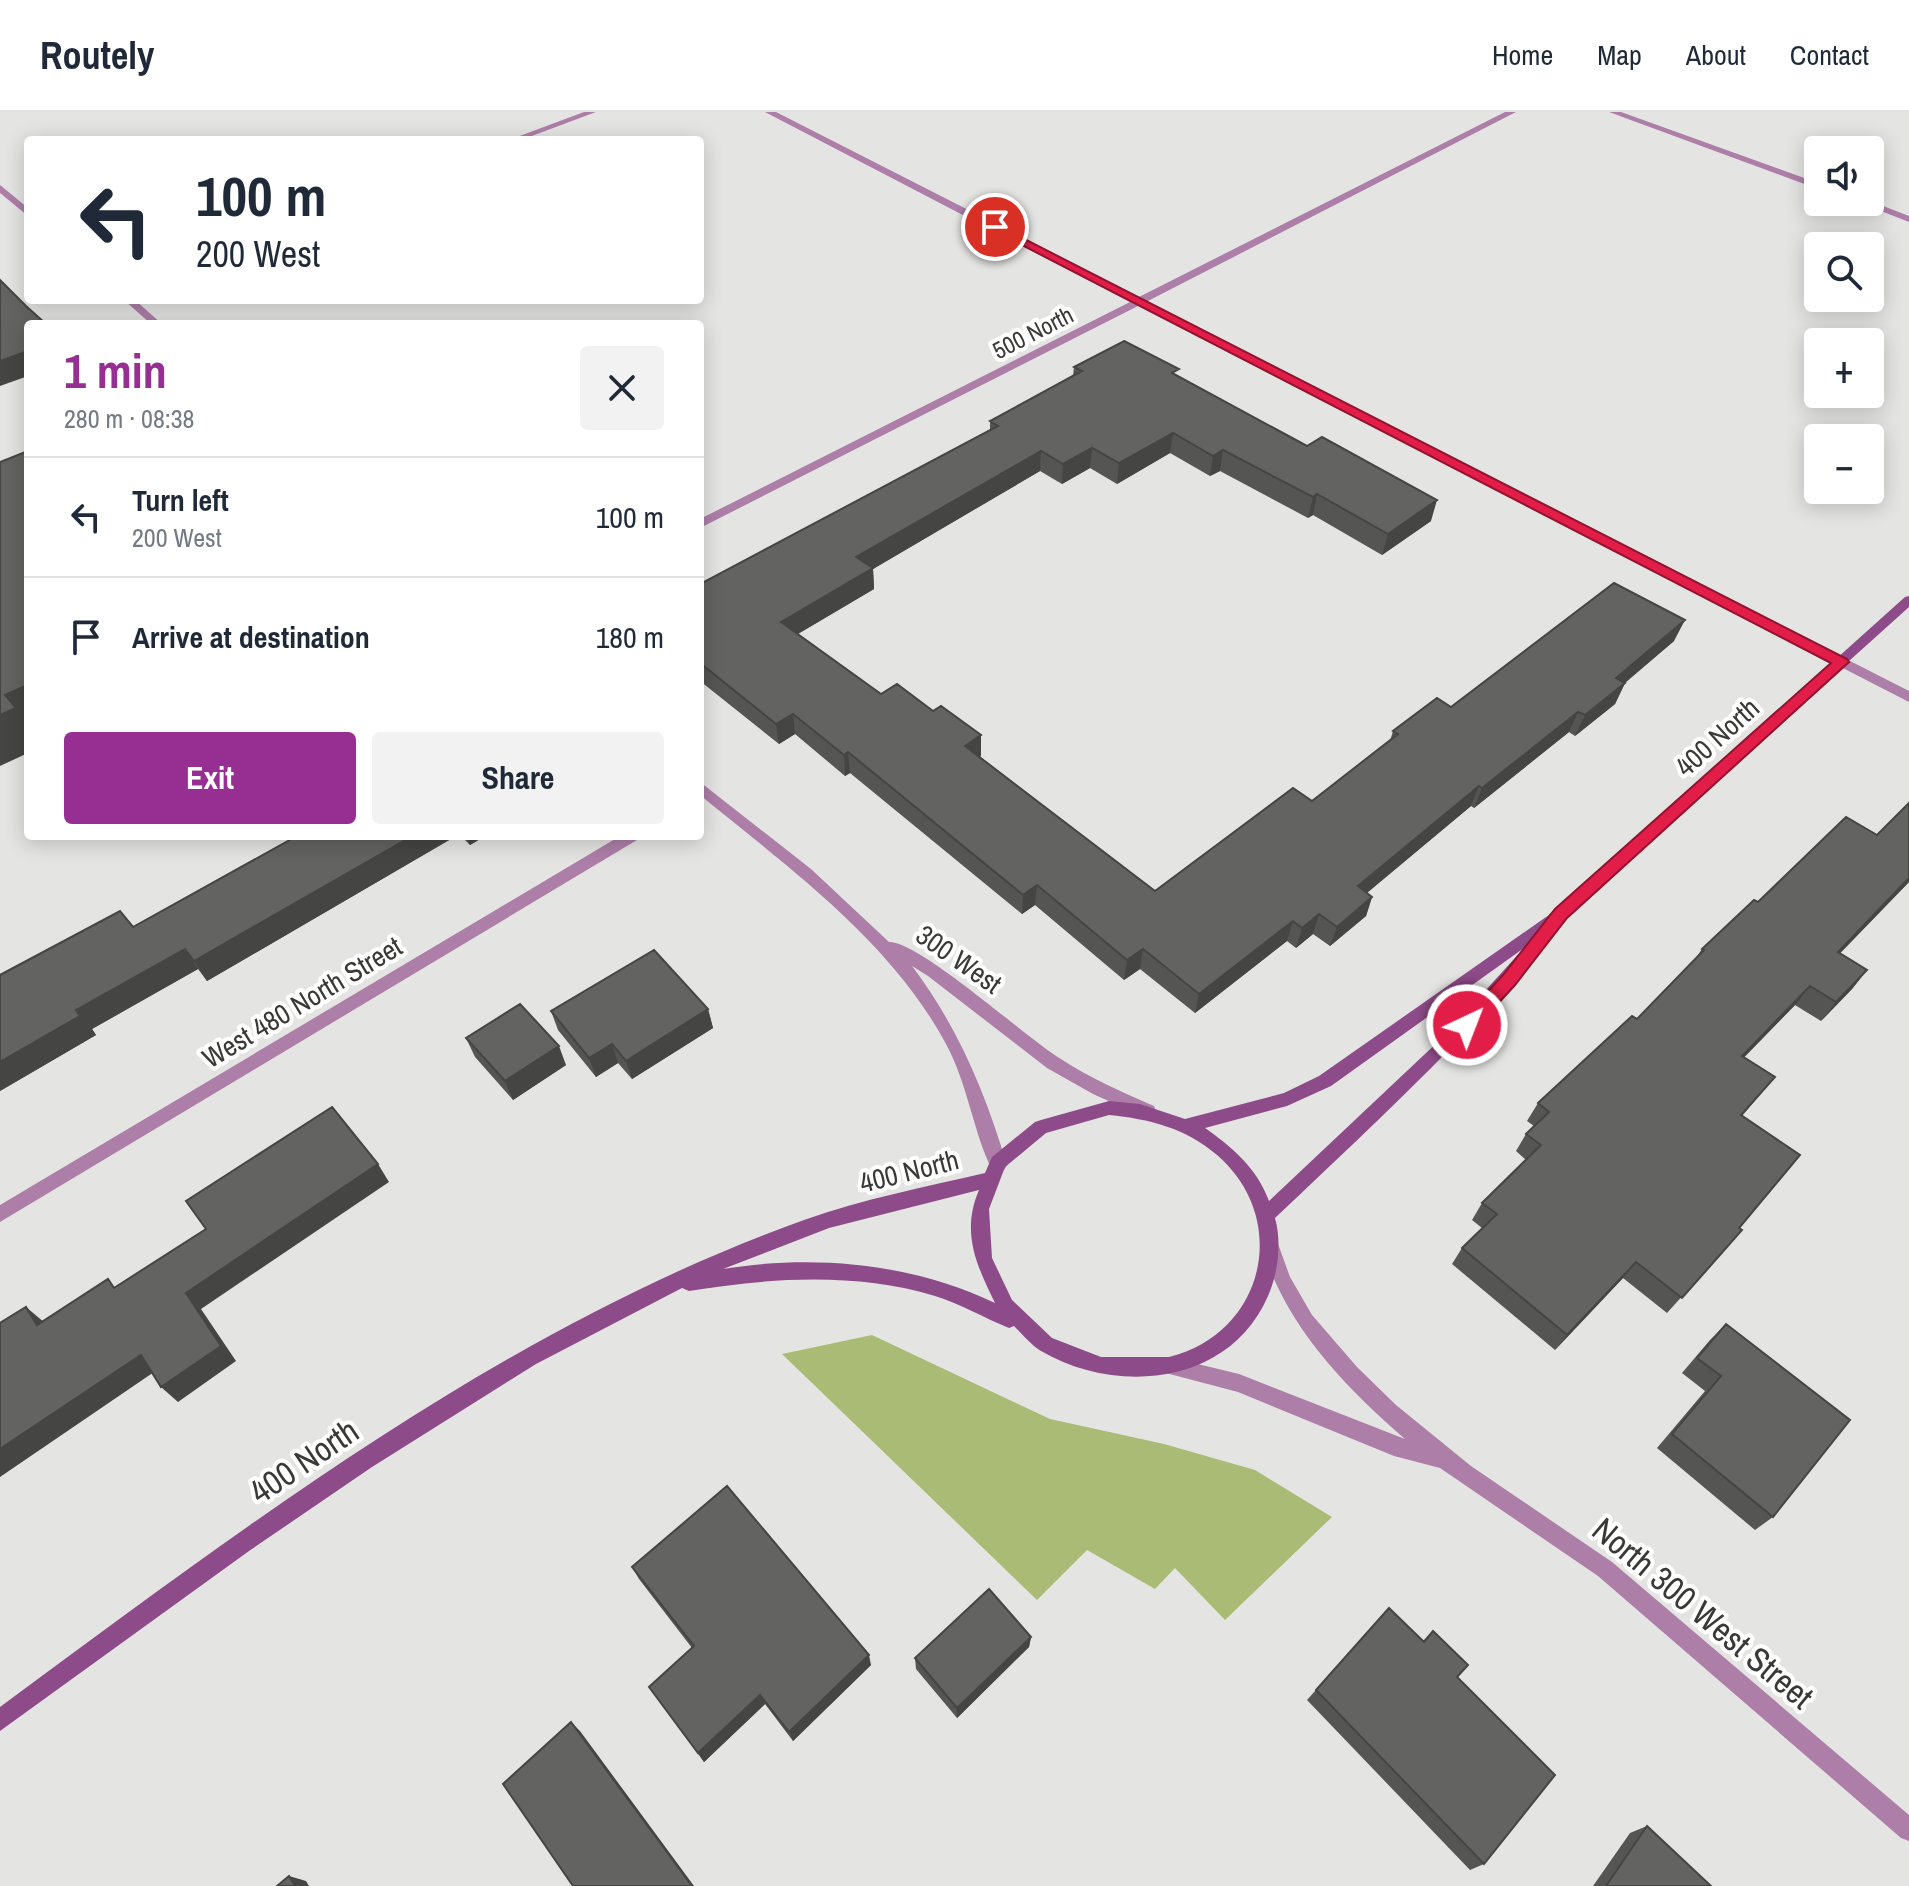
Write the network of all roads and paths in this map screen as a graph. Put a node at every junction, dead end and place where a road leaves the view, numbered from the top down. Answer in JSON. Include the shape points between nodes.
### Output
{"nodes":[{"id":1,"x":592,"y":112,"type":"edge"},
{"id":2,"x":769,"y":112,"type":"edge"},
{"id":3,"x":1512,"y":112,"type":"edge"},
{"id":4,"x":1613,"y":112,"type":"edge"},
{"id":5,"x":524,"y":136,"type":"edge"},
{"id":6,"x":1804,"y":181,"type":"edge"},
{"id":7,"x":0,"y":188,"type":"edge"},
{"id":8,"x":24,"y":209,"type":"edge"},
{"id":9,"x":1884,"y":210,"type":"edge"},
{"id":10,"x":1909,"y":219,"type":"edge"},
{"id":11,"x":1141,"y":301,"type":"junction"},
{"id":12,"x":134,"y":304,"type":"edge"},
{"id":13,"x":152,"y":320,"type":"edge"},
{"id":14,"x":704,"y":522,"type":"edge"},
{"id":15,"x":1909,"y":600,"type":"edge"},
{"id":16,"x":1842,"y":662,"type":"junction"},
{"id":17,"x":1909,"y":697,"type":"edge"},
{"id":18,"x":704,"y":794,"type":"edge"},
{"id":19,"x":625,"y":840,"type":"edge"},
{"id":20,"x":1561,"y":914,"type":"junction"},
{"id":21,"x":877,"y":937,"type":"junction"},
{"id":22,"x":1149,"y":1111,"type":"junction"},
{"id":23,"x":1188,"y":1125,"type":"junction"},
{"id":24,"x":993,"y":1173,"type":"junction"},
{"id":25,"x":0,"y":1214,"type":"edge"},
{"id":26,"x":1266,"y":1215,"type":"junction"},
{"id":27,"x":1270,"y":1243,"type":"junction"},
{"id":28,"x":664,"y":1288,"type":"junction"},
{"id":29,"x":1023,"y":1328,"type":"junction"},
{"id":30,"x":1169,"y":1366,"type":"junction"},
{"id":31,"x":1446,"y":1460,"type":"junction"},
{"id":32,"x":0,"y":1720,"type":"edge"},
{"id":33,"x":1909,"y":1830,"type":"edge"}],
"edges":[{"from":1,"to":5,"type":"street"},
{"from":2,"to":11,"type":"street"},
{"from":3,"to":11,"type":"street","name":"500 North"},
{"from":4,"to":6,"type":"street"},
{"from":7,"to":8,"type":"street"},
{"from":9,"to":10,"type":"street"},
{"from":11,"to":14,"type":"street","name":"500 North"},
{"from":11,"to":16,"type":"street"},
{"from":12,"to":13,"type":"street"},
{"from":15,"to":16,"type":"main road","name":"400 North"},
{"from":16,"to":17,"type":"street"},
{"from":16,"to":20,"type":"main road","name":"400 North"},
{"from":18,"to":21,"type":"street"},
{"from":19,"to":25,"type":"street","name":"West 480 North Street"},
{"from":20,"to":23,"type":"main road","name":"400 North","via":[[1325,1081],[1287,1099]]},
{"from":20,"to":26,"type":"main road","name":"400 North","via":[[1446,1048]]},
{"from":21,"to":22,"type":"street","name":"300 West","via":[[934,972],[1053,1063]]},
{"from":21,"to":24,"type":"street","name":"300 West","via":[[954,1043],[979,1101]]},
{"from":22,"to":23,"type":"main road"},
{"from":22,"to":24,"type":"main road","via":[[1109,1108],[1065,1115],[1027,1135]]},
{"from":23,"to":26,"type":"main road","via":[[1228,1153]]},
{"from":24,"to":28,"type":"main road","name":"400 North","via":[[808,1227]]},
{"from":24,"to":29,"type":"main road","via":[[980,1204],[980,1255],[1003,1306]]},
{"from":26,"to":27,"type":"main road"},
{"from":27,"to":30,"type":"main road","via":[[1268,1270],[1245,1320],[1199,1356]]},
{"from":27,"to":31,"type":"street","via":[[1279,1276],[1309,1328],[1355,1379]]},
{"from":28,"to":29,"type":"main road","name":"400 North","via":[[770,1271],[868,1275],[958,1295]]},
{"from":28,"to":32,"type":"main road","name":"400 North","via":[[562,1339],[339,1474]]},
{"from":29,"to":30,"type":"main road","via":[[1066,1355],[1117,1369]]},
{"from":30,"to":31,"type":"street","via":[[1239,1383],[1394,1446]]},
{"from":31,"to":33,"type":"street","name":"North 300 West Street","via":[[1602,1567]]}]}
